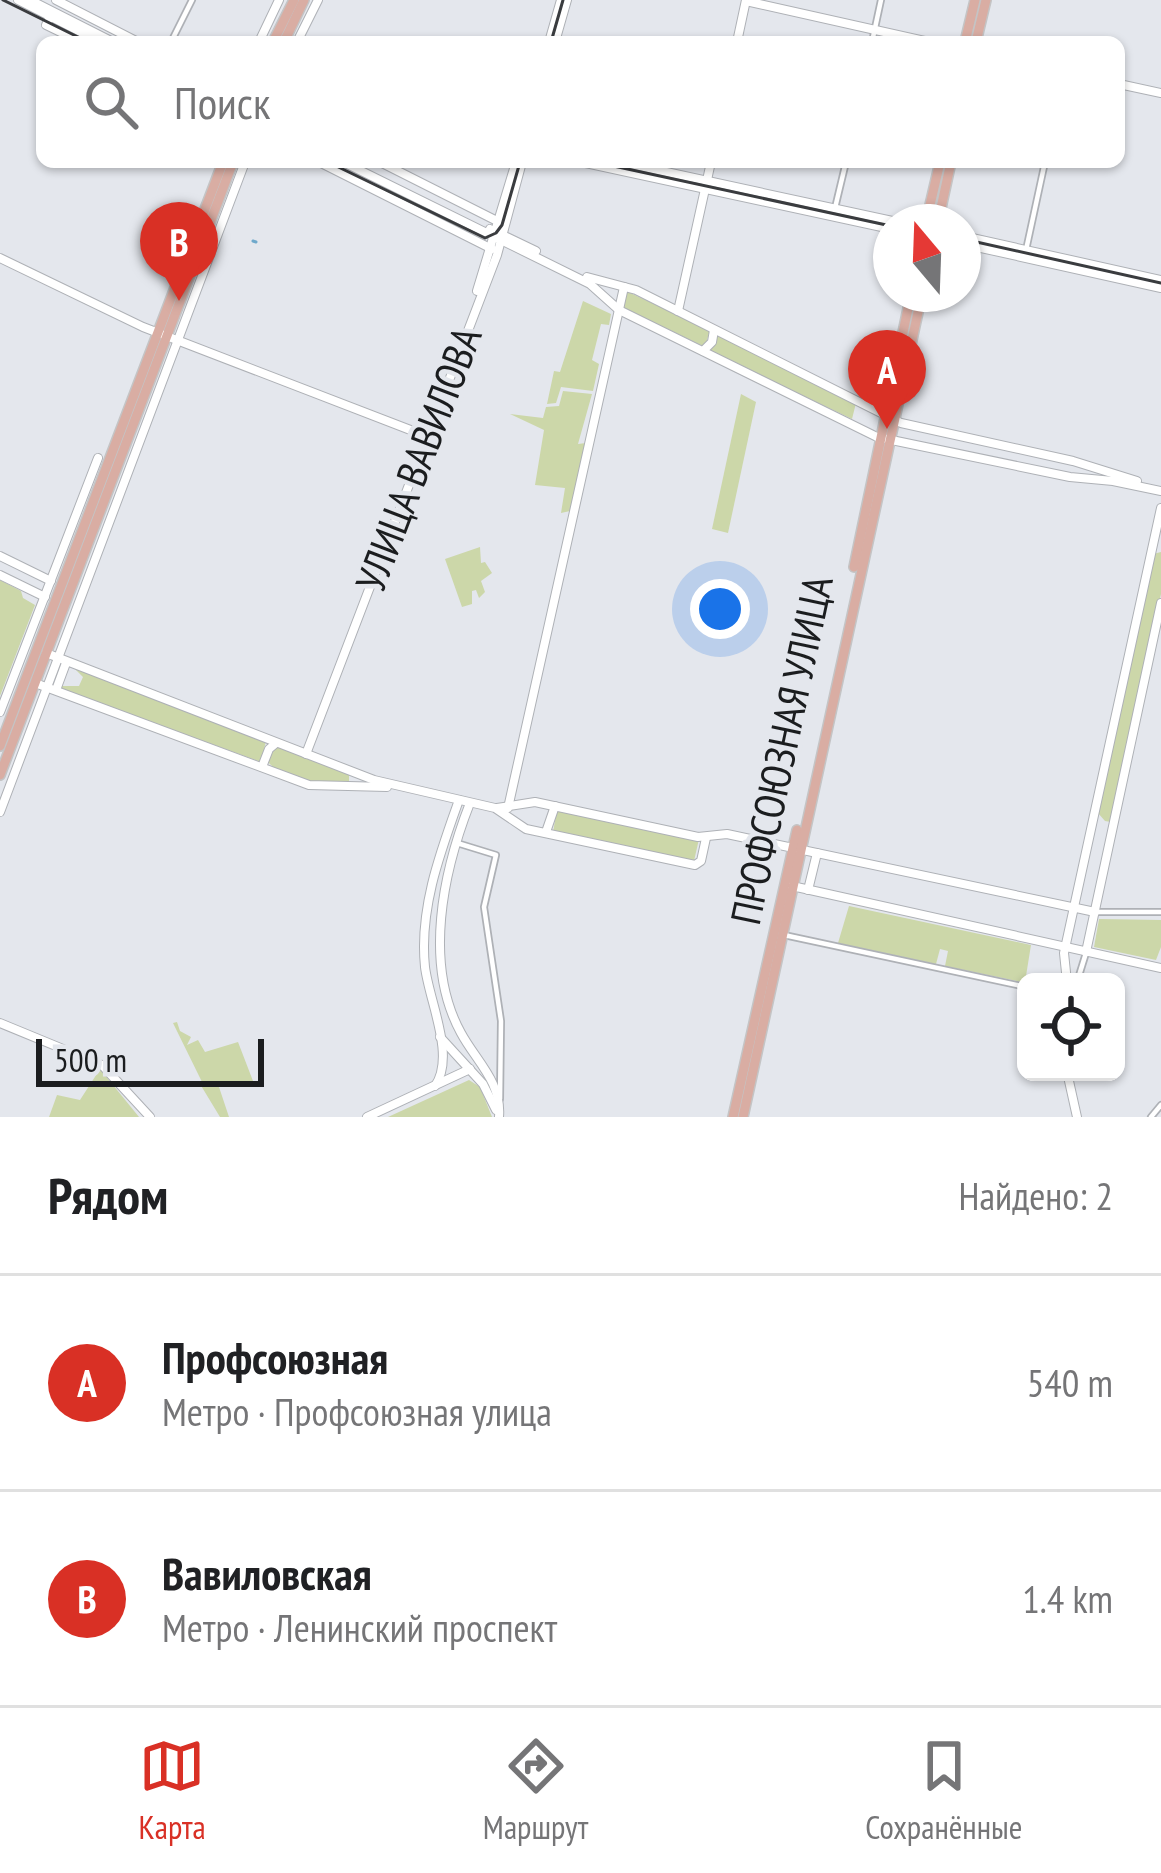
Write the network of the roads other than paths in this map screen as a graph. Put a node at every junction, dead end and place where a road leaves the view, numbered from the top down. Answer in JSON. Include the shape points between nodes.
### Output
{"nodes":[{"id":1,"x":17,"y":0,"type":"edge"},
{"id":2,"x":30,"y":0,"type":"edge"},
{"id":3,"x":56,"y":0,"type":"edge"},
{"id":4,"x":192,"y":0,"type":"edge"},
{"id":5,"x":279,"y":0,"type":"edge"},
{"id":6,"x":294,"y":0,"type":"edge"},
{"id":7,"x":304,"y":0,"type":"edge"},
{"id":8,"x":318,"y":0,"type":"edge"},
{"id":9,"x":564,"y":0,"type":"edge"},
{"id":10,"x":880,"y":0,"type":"edge"},
{"id":11,"x":975,"y":0,"type":"edge"},
{"id":12,"x":986,"y":0,"type":"edge"},
{"id":13,"x":746,"y":1,"type":"edge"},
{"id":14,"x":68,"y":18,"type":"junction"},
{"id":15,"x":48,"y":21,"type":"junction"},
{"id":16,"x":874,"y":30,"type":"junction"},
{"id":17,"x":71,"y":36,"type":"edge"},
{"id":18,"x":92,"y":36,"type":"edge"},
{"id":19,"x":102,"y":36,"type":"edge"},
{"id":20,"x":120,"y":36,"type":"edge"},
{"id":21,"x":174,"y":36,"type":"edge"},
{"id":22,"x":262,"y":36,"type":"edge"},
{"id":23,"x":276,"y":36,"type":"edge"},
{"id":24,"x":287,"y":36,"type":"edge"},
{"id":25,"x":300,"y":36,"type":"edge"},
{"id":26,"x":554,"y":36,"type":"edge"},
{"id":27,"x":738,"y":36,"type":"edge"},
{"id":28,"x":873,"y":36,"type":"edge"},
{"id":29,"x":902,"y":36,"type":"edge"},
{"id":30,"x":966,"y":36,"type":"edge"},
{"id":31,"x":977,"y":36,"type":"edge"},
{"id":32,"x":1125,"y":86,"type":"edge"},
{"id":33,"x":1161,"y":93,"type":"edge"},
{"id":34,"x":221,"y":168,"type":"edge"},
{"id":35,"x":231,"y":168,"type":"edge"},
{"id":36,"x":243,"y":168,"type":"edge"},
{"id":37,"x":343,"y":168,"type":"edge"},
{"id":38,"x":345,"y":168,"type":"edge"},
{"id":39,"x":366,"y":168,"type":"edge"},
{"id":40,"x":390,"y":168,"type":"edge"},
{"id":41,"x":518,"y":168,"type":"edge"},
{"id":42,"x":615,"y":168,"type":"edge"},
{"id":43,"x":643,"y":168,"type":"edge"},
{"id":44,"x":710,"y":168,"type":"edge"},
{"id":45,"x":845,"y":168,"type":"edge"},
{"id":46,"x":939,"y":168,"type":"edge"},
{"id":47,"x":950,"y":168,"type":"edge"},
{"id":48,"x":1044,"y":168,"type":"edge"},
{"id":49,"x":706,"y":184,"type":"junction"},
{"id":50,"x":930,"y":204,"type":"edge"},
{"id":51,"x":942,"y":204,"type":"edge"},
{"id":52,"x":835,"y":208,"type":"junction"},
{"id":53,"x":873,"y":217,"type":"edge"},
{"id":54,"x":873,"y":225,"type":"edge"},
{"id":55,"x":501,"y":235,"type":"junction"},
{"id":56,"x":476,"y":240,"type":"junction"},
{"id":57,"x":981,"y":243,"type":"edge"},
{"id":58,"x":981,"y":244,"type":"edge"},
{"id":59,"x":1026,"y":250,"type":"junction"},
{"id":60,"x":495,"y":252,"type":"junction"},
{"id":61,"x":0,"y":259,"type":"edge"},
{"id":62,"x":207,"y":264,"type":"junction"},
{"id":63,"x":1109,"y":273,"type":"junction"},
{"id":64,"x":1161,"y":284,"type":"edge"},
{"id":65,"x":186,"y":285,"type":"junction"},
{"id":66,"x":624,"y":287,"type":"junction"},
{"id":67,"x":619,"y":310,"type":"junction"},
{"id":68,"x":678,"y":311,"type":"junction"},
{"id":69,"x":909,"y":312,"type":"edge"},
{"id":70,"x":916,"y":312,"type":"edge"},
{"id":71,"x":714,"y":329,"type":"junction"},
{"id":72,"x":163,"y":334,"type":"junction"},
{"id":73,"x":907,"y":337,"type":"junction"},
{"id":74,"x":180,"y":341,"type":"junction"},
{"id":75,"x":704,"y":352,"type":"junction"},
{"id":76,"x":857,"y":402,"type":"junction"},
{"id":77,"x":868,"y":407,"type":"junction"},
{"id":78,"x":890,"y":418,"type":"junction"},
{"id":79,"x":848,"y":423,"type":"junction"},
{"id":80,"x":916,"y":426,"type":"junction"},
{"id":81,"x":859,"y":428,"type":"junction"},
{"id":82,"x":424,"y":435,"type":"junction"},
{"id":83,"x":885,"y":438,"type":"junction"},
{"id":84,"x":911,"y":442,"type":"junction"},
{"id":85,"x":98,"y":458,"type":"dead end"},
{"id":86,"x":1104,"y":477,"type":"junction"},
{"id":87,"x":1161,"y":489,"type":"edge"},
{"id":88,"x":1161,"y":508,"type":"edge"},
{"id":89,"x":1157,"y":547,"type":"edge"},
{"id":90,"x":0,"y":556,"type":"edge"},
{"id":91,"x":0,"y":575,"type":"edge"},
{"id":92,"x":64,"y":580,"type":"junction"},
{"id":93,"x":50,"y":581,"type":"junction"},
{"id":94,"x":44,"y":597,"type":"junction"},
{"id":95,"x":1161,"y":603,"type":"edge"},
{"id":96,"x":54,"y":607,"type":"junction"},
{"id":97,"x":46,"y":653,"type":"junction"},
{"id":98,"x":62,"y":662,"type":"junction"},
{"id":99,"x":35,"y":683,"type":"junction"},
{"id":100,"x":51,"y":688,"type":"junction"},
{"id":101,"x":0,"y":712,"type":"edge"},
{"id":102,"x":3,"y":728,"type":"edge"},
{"id":103,"x":278,"y":743,"type":"junction"},
{"id":104,"x":0,"y":746,"type":"edge"},
{"id":105,"x":303,"y":753,"type":"junction"},
{"id":106,"x":262,"y":767,"type":"junction"},
{"id":107,"x":351,"y":771,"type":"junction"},
{"id":108,"x":0,"y":775,"type":"edge"},
{"id":109,"x":341,"y":787,"type":"junction"},
{"id":110,"x":400,"y":788,"type":"junction"},
{"id":111,"x":513,"y":792,"type":"junction"},
{"id":112,"x":459,"y":800,"type":"junction"},
{"id":113,"x":535,"y":802,"type":"junction"},
{"id":114,"x":470,"y":803,"type":"junction"},
{"id":115,"x":555,"y":806,"type":"junction"},
{"id":116,"x":0,"y":812,"type":"edge"},
{"id":117,"x":510,"y":814,"type":"junction"},
{"id":118,"x":544,"y":833,"type":"junction"},
{"id":119,"x":706,"y":838,"type":"junction"},
{"id":120,"x":457,"y":843,"type":"junction"},
{"id":121,"x":796,"y":848,"type":"junction"},
{"id":122,"x":817,"y":853,"type":"junction"},
{"id":123,"x":789,"y":886,"type":"junction"},
{"id":124,"x":808,"y":890,"type":"junction"},
{"id":125,"x":1074,"y":910,"type":"junction"},
{"id":126,"x":1095,"y":912,"type":"junction"},
{"id":127,"x":1161,"y":913,"type":"edge"},
{"id":128,"x":784,"y":935,"type":"junction"},
{"id":129,"x":1066,"y":947,"type":"junction"},
{"id":130,"x":1086,"y":952,"type":"junction"},
{"id":131,"x":1161,"y":968,"type":"edge"},
{"id":132,"x":1067,"y":973,"type":"edge"},
{"id":133,"x":1080,"y":973,"type":"edge"},
{"id":134,"x":1017,"y":985,"type":"edge"},
{"id":135,"x":450,"y":1011,"type":"junction"},
{"id":136,"x":433,"y":1012,"type":"junction"},
{"id":137,"x":0,"y":1023,"type":"edge"},
{"id":138,"x":438,"y":1034,"type":"junction"},
{"id":139,"x":444,"y":1064,"type":"junction"},
{"id":140,"x":470,"y":1069,"type":"junction"},
{"id":141,"x":483,"y":1075,"type":"junction"},
{"id":142,"x":453,"y":1076,"type":"junction"},
{"id":143,"x":1069,"y":1081,"type":"edge"},
{"id":144,"x":498,"y":1084,"type":"junction"},
{"id":145,"x":435,"y":1087,"type":"junction"},
{"id":146,"x":743,"y":1095,"type":"junction"},
{"id":147,"x":1161,"y":1105,"type":"edge"},
{"id":148,"x":499,"y":1113,"type":"edge"},
{"id":149,"x":150,"y":1117,"type":"edge"},
{"id":150,"x":367,"y":1117,"type":"edge"},
{"id":151,"x":733,"y":1117,"type":"edge"},
{"id":152,"x":742,"y":1117,"type":"edge"},
{"id":153,"x":1077,"y":1117,"type":"edge"},
{"id":154,"x":1150,"y":1117,"type":"edge"}],
"edges":[{"from":1,"to":15,"type":"street"},
{"from":2,"to":14,"type":"street"},
{"from":3,"to":14,"type":"street"},
{"from":4,"to":21,"type":"street"},
{"from":5,"to":22,"type":"street"},
{"from":6,"to":23,"type":"main road"},
{"from":7,"to":24,"type":"main road"},
{"from":8,"to":25,"type":"street"},
{"from":9,"to":26,"type":"street"},
{"from":10,"to":16,"type":"street"},
{"from":11,"to":30,"type":"main road"},
{"from":12,"to":31,"type":"main road"},
{"from":13,"to":16,"type":"street"},
{"from":13,"to":27,"type":"street"},
{"from":14,"to":15,"type":"street"},
{"from":14,"to":18,"type":"street"},
{"from":14,"to":19,"type":"street"},
{"from":14,"to":20,"type":"street"},
{"from":15,"to":17,"type":"street"},
{"from":16,"to":28,"type":"street"},
{"from":16,"to":29,"type":"street"},
{"from":32,"to":33,"type":"street"},
{"from":34,"to":72,"type":"main road"},
{"from":35,"to":65,"type":"main road"},
{"from":36,"to":62,"type":"street"},
{"from":37,"to":56,"type":"street"},
{"from":38,"to":55,"type":"street"},
{"from":39,"to":55,"type":"street"},
{"from":40,"to":55,"type":"street"},
{"from":41,"to":55,"type":"street","name":"УЛИЦА ВАВИЛОВА"},
{"from":42,"to":49,"type":"street"},
{"from":43,"to":49,"type":"street"},
{"from":44,"to":49,"type":"street"},
{"from":45,"to":52,"type":"street"},
{"from":46,"to":50,"type":"main road"},
{"from":47,"to":51,"type":"main road"},
{"from":48,"to":59,"type":"street"},
{"from":49,"to":52,"type":"street"},
{"from":49,"to":54,"type":"street"},
{"from":49,"to":68,"type":"street"},
{"from":52,"to":53,"type":"street"},
{"from":55,"to":56,"type":"street"},
{"from":55,"to":60,"type":"street","name":"УЛИЦА ВАВИЛОВА"},
{"from":55,"to":66,"type":"street"},
{"from":55,"to":67,"type":"street","via":[[590,284]]},
{"from":56,"to":60,"type":"street"},
{"from":57,"to":59,"type":"street"},
{"from":58,"to":63,"type":"street"},
{"from":59,"to":63,"type":"street"},
{"from":60,"to":82,"type":"street","name":"УЛИЦА ВАВИЛОВА"},
{"from":61,"to":72,"type":"street"},
{"from":62,"to":65,"type":"street"},
{"from":62,"to":74,"type":"street"},
{"from":63,"to":64,"type":"street"},
{"from":65,"to":72,"type":"main road"},
{"from":66,"to":67,"type":"street"},
{"from":66,"to":68,"type":"street"},
{"from":67,"to":75,"type":"street"},
{"from":67,"to":111,"type":"street"},
{"from":68,"to":71,"type":"street"},
{"from":69,"to":73,"type":"main road","name":"ПРОФСОЮЗНАЯ УЛИЦА"},
{"from":70,"to":73,"type":"main road","name":"ПРОФСОЮЗНАЯ УЛИЦА"},
{"from":71,"to":75,"type":"street"},
{"from":71,"to":76,"type":"street"},
{"from":72,"to":74,"type":"street"},
{"from":72,"to":92,"type":"main road"},
{"from":72,"to":97,"type":"main road"},
{"from":73,"to":78,"type":"main road","name":"ПРОФСОЮЗНАЯ УЛИЦА"},
{"from":74,"to":82,"type":"street"},
{"from":74,"to":98,"type":"street"},
{"from":75,"to":79,"type":"street"},
{"from":76,"to":77,"type":"street"},
{"from":76,"to":79,"type":"street"},
{"from":77,"to":78,"type":"street"},
{"from":77,"to":81,"type":"street"},
{"from":78,"to":80,"type":"street"},
{"from":78,"to":83,"type":"main road","name":"ПРОФСОЮЗНАЯ УЛИЦА"},
{"from":79,"to":81,"type":"street"},
{"from":80,"to":84,"type":"street"},
{"from":80,"to":86,"type":"street","via":[[1072,461]]},
{"from":81,"to":83,"type":"street"},
{"from":82,"to":105,"type":"street","name":"УЛИЦА ВАВИЛОВА"},
{"from":83,"to":84,"type":"street"},
{"from":83,"to":121,"type":"main road","name":"ПРОФСОЮЗНАЯ УЛИЦА"},
{"from":84,"to":86,"type":"street","via":[[1070,477]]},
{"from":85,"to":93,"type":"street"},
{"from":86,"to":87,"type":"street"},
{"from":88,"to":89,"type":"street"},
{"from":89,"to":125,"type":"street"},
{"from":90,"to":93,"type":"street"},
{"from":91,"to":94,"type":"street"},
{"from":92,"to":93,"type":"street"},
{"from":92,"to":96,"type":"main road"},
{"from":93,"to":94,"type":"street"},
{"from":94,"to":96,"type":"street"},
{"from":94,"to":101,"type":"street"},
{"from":95,"to":126,"type":"street"},
{"from":96,"to":102,"type":"main road"},
{"from":97,"to":98,"type":"street"},
{"from":97,"to":99,"type":"main road"},
{"from":98,"to":100,"type":"street"},
{"from":98,"to":103,"type":"street"},
{"from":99,"to":100,"type":"street"},
{"from":99,"to":108,"type":"main road"},
{"from":100,"to":106,"type":"street"},
{"from":100,"to":116,"type":"street"},
{"from":102,"to":104,"type":"main road"},
{"from":103,"to":105,"type":"street"},
{"from":103,"to":106,"type":"street"},
{"from":105,"to":107,"type":"street"},
{"from":106,"to":109,"type":"street"},
{"from":107,"to":109,"type":"street"},
{"from":107,"to":110,"type":"street"},
{"from":109,"to":110,"type":"street"},
{"from":110,"to":112,"type":"street"},
{"from":111,"to":113,"type":"street"},
{"from":111,"to":117,"type":"street"},
{"from":112,"to":114,"type":"street"},
{"from":112,"to":136,"type":"street","via":[[442,838],[426,925]]},
{"from":113,"to":115,"type":"street"},
{"from":113,"to":117,"type":"street"},
{"from":114,"to":117,"type":"street"},
{"from":114,"to":120,"type":"street"},
{"from":115,"to":118,"type":"street"},
{"from":115,"to":119,"type":"street"},
{"from":117,"to":118,"type":"street"},
{"from":118,"to":119,"type":"street","via":[[695,865]]},
{"from":119,"to":121,"type":"street","via":[[727,834]]},
{"from":120,"to":135,"type":"street","via":[[440,941]]},
{"from":120,"to":144,"type":"street","via":[[496,855],[484,907],[501,1022]]},
{"from":121,"to":122,"type":"street"},
{"from":121,"to":123,"type":"main road","name":"ПРОФСОЮЗНАЯ УЛИЦА"},
{"from":122,"to":124,"type":"street"},
{"from":122,"to":125,"type":"street"},
{"from":123,"to":124,"type":"street"},
{"from":123,"to":128,"type":"main road","name":"ПРОФСОЮЗНАЯ УЛИЦА"},
{"from":123,"to":146,"type":"main road","name":"ПРОФСОЮЗНАЯ УЛИЦА"},
{"from":124,"to":129,"type":"street"},
{"from":125,"to":126,"type":"street"},
{"from":125,"to":129,"type":"street"},
{"from":126,"to":127,"type":"street"},
{"from":126,"to":130,"type":"street"},
{"from":128,"to":134,"type":"street"},
{"from":128,"to":146,"type":"main road","name":"ПРОФСОЮЗНАЯ УЛИЦА"},
{"from":129,"to":130,"type":"street"},
{"from":129,"to":132,"type":"street"},
{"from":130,"to":131,"type":"street"},
{"from":130,"to":133,"type":"street"},
{"from":135,"to":136,"type":"street","via":[[441,1005]]},
{"from":135,"to":141,"type":"street"},
{"from":136,"to":138,"type":"street"},
{"from":137,"to":149,"type":"street","via":[[96,1060]]},
{"from":138,"to":139,"type":"street"},
{"from":138,"to":140,"type":"street"},
{"from":139,"to":142,"type":"street"},
{"from":139,"to":145,"type":"street"},
{"from":140,"to":141,"type":"street"},
{"from":140,"to":142,"type":"street"},
{"from":141,"to":144,"type":"street"},
{"from":141,"to":148,"type":"street"},
{"from":142,"to":145,"type":"street"},
{"from":143,"to":153,"type":"street"},
{"from":144,"to":148,"type":"street"},
{"from":145,"to":150,"type":"street"},
{"from":146,"to":151,"type":"main road","name":"ПРОФСОЮЗНАЯ УЛИЦА"},
{"from":146,"to":152,"type":"main road","name":"ПРОФСОЮЗНАЯ УЛИЦА"},
{"from":147,"to":154,"type":"street"}]}
